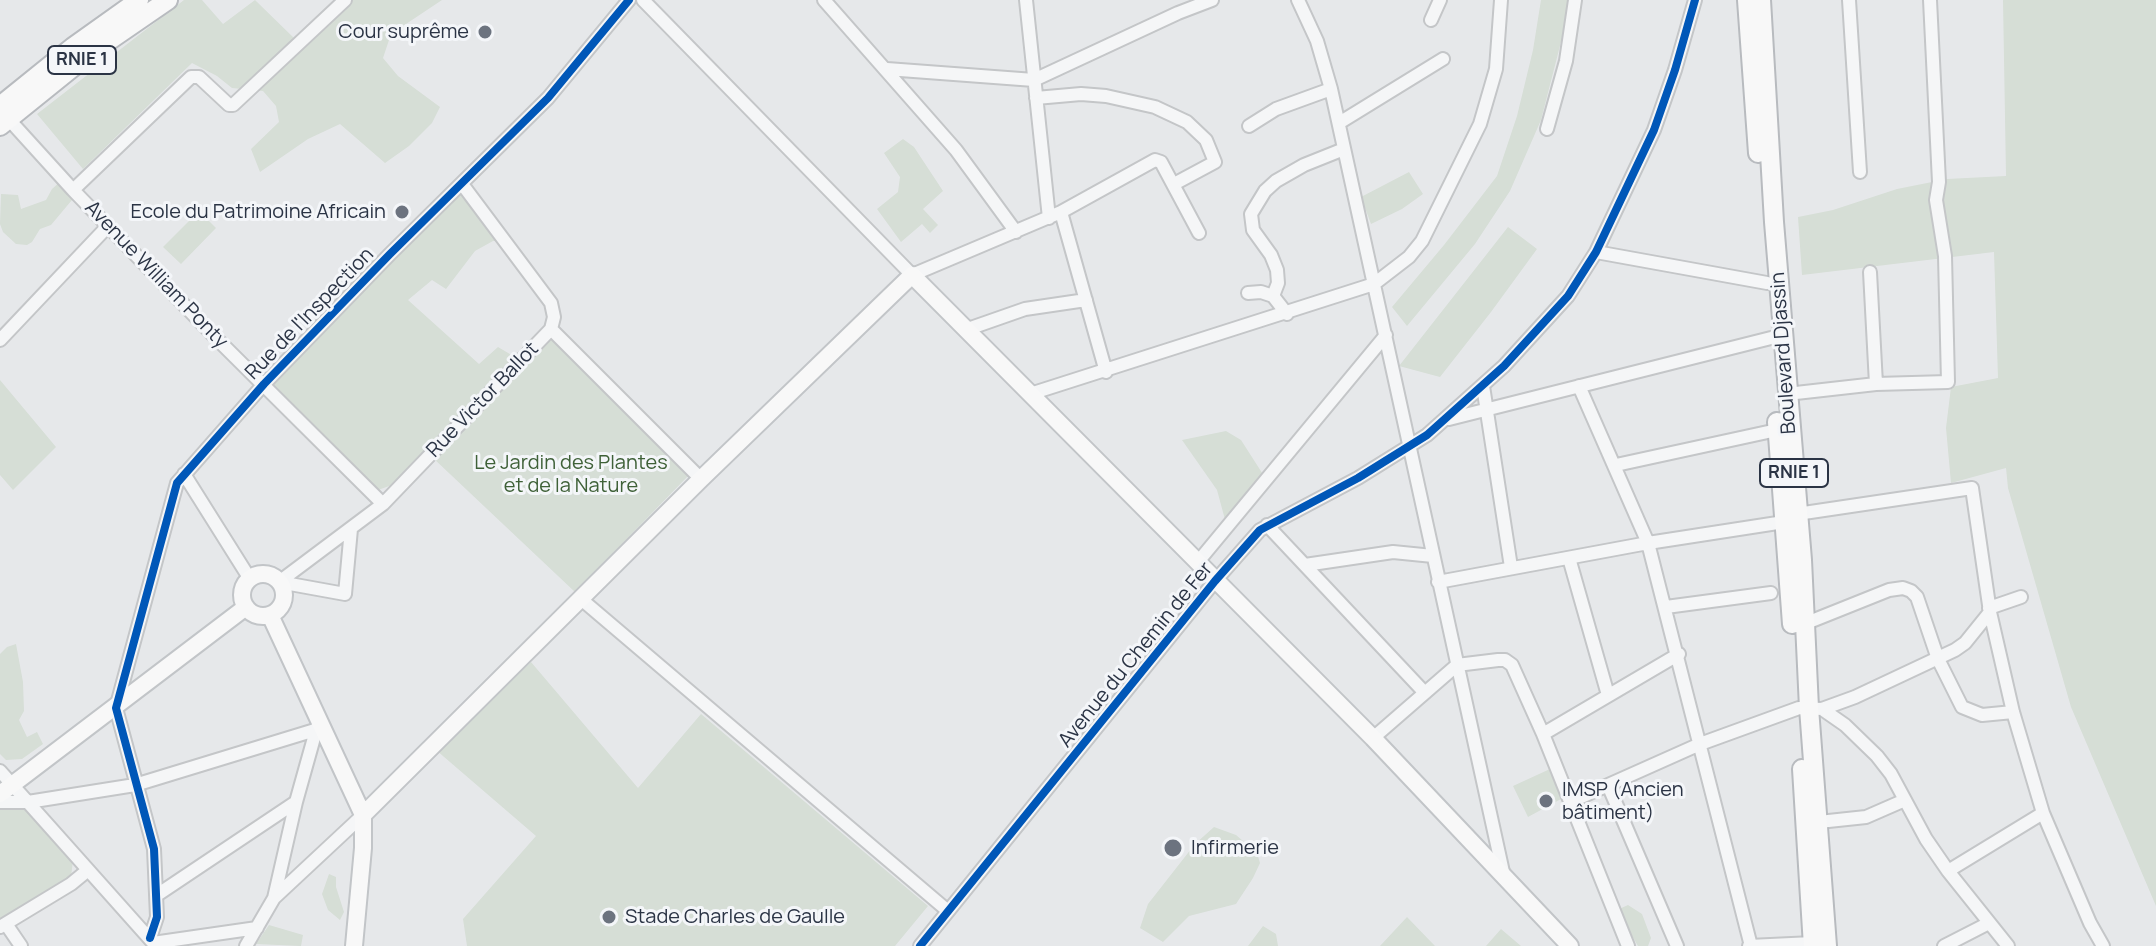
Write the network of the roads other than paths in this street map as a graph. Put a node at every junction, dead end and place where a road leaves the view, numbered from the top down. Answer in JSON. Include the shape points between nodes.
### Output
{"nodes":[{"id":1,"x":139,"y":0,"type":"edge"},
{"id":2,"x":168,"y":0,"type":"edge"},
{"id":3,"x":345,"y":0,"type":"edge"},
{"id":4,"x":629,"y":0,"type":"edge"},
{"id":5,"x":643,"y":0,"type":"edge"},
{"id":6,"x":843,"y":0,"type":"edge"},
{"id":7,"x":1026,"y":0,"type":"edge"},
{"id":8,"x":1212,"y":0,"type":"edge"},
{"id":9,"x":1298,"y":0,"type":"edge"},
{"id":10,"x":1440,"y":0,"type":"edge"},
{"id":11,"x":1501,"y":0,"type":"edge"},
{"id":12,"x":1575,"y":0,"type":"edge"},
{"id":13,"x":1695,"y":0,"type":"edge"},
{"id":14,"x":1747,"y":0,"type":"edge"},
{"id":15,"x":1761,"y":0,"type":"edge"},
{"id":16,"x":1849,"y":0,"type":"edge"},
{"id":17,"x":1930,"y":0,"type":"edge"},
{"id":18,"x":827,"y":4,"type":"edge"},
{"id":19,"x":1431,"y":20,"type":"dead end"},
{"id":20,"x":1443,"y":59,"type":"dead end"},
{"id":21,"x":887,"y":69,"type":"junction"},
{"id":22,"x":1034,"y":80,"type":"junction"},
{"id":23,"x":1331,"y":89,"type":"junction"},
{"id":24,"x":1036,"y":98,"type":"junction"},
{"id":25,"x":2,"y":115,"type":"edge"},
{"id":26,"x":1339,"y":123,"type":"junction"},
{"id":27,"x":1249,"y":126,"type":"dead end"},
{"id":28,"x":1547,"y":129,"type":"dead end"},
{"id":29,"x":1344,"y":149,"type":"junction"},
{"id":30,"x":1860,"y":172,"type":"dead end"},
{"id":31,"x":462,"y":184,"type":"junction"},
{"id":32,"x":1174,"y":184,"type":"junction"},
{"id":33,"x":73,"y":190,"type":"junction"},
{"id":34,"x":1055,"y":215,"type":"junction"},
{"id":35,"x":108,"y":226,"type":"junction"},
{"id":36,"x":1016,"y":232,"type":"junction"},
{"id":37,"x":1199,"y":233,"type":"dead end"},
{"id":38,"x":1596,"y":252,"type":"junction"},
{"id":39,"x":1870,"y":272,"type":"dead end"},
{"id":40,"x":912,"y":275,"type":"junction"},
{"id":41,"x":1767,"y":283,"type":"junction"},
{"id":42,"x":1374,"y":284,"type":"junction"},
{"id":43,"x":1248,"y":293,"type":"dead end"},
{"id":44,"x":1273,"y":296,"type":"junction"},
{"id":45,"x":1086,"y":300,"type":"junction"},
{"id":46,"x":1287,"y":314,"type":"junction"},
{"id":47,"x":551,"y":329,"type":"junction"},
{"id":48,"x":965,"y":330,"type":"junction"},
{"id":49,"x":1386,"y":335,"type":"junction"},
{"id":50,"x":1771,"y":338,"type":"junction"},
{"id":51,"x":0,"y":340,"type":"edge"},
{"id":52,"x":1106,"y":372,"type":"junction"},
{"id":53,"x":264,"y":384,"type":"junction"},
{"id":54,"x":1876,"y":384,"type":"junction"},
{"id":55,"x":1483,"y":386,"type":"junction"},
{"id":56,"x":1579,"y":386,"type":"junction"},
{"id":57,"x":1030,"y":394,"type":"junction"},
{"id":58,"x":1787,"y":394,"type":"junction"},
{"id":59,"x":1486,"y":409,"type":"junction"},
{"id":60,"x":1446,"y":420,"type":"junction"},
{"id":61,"x":1777,"y":430,"type":"junction"},
{"id":62,"x":1409,"y":448,"type":"junction"},
{"id":63,"x":1616,"y":465,"type":"junction"},
{"id":64,"x":184,"y":474,"type":"junction"},
{"id":65,"x":701,"y":479,"type":"junction"},
{"id":66,"x":383,"y":504,"type":"junction"},
{"id":67,"x":1791,"y":518,"type":"junction"},
{"id":68,"x":1267,"y":525,"type":"junction"},
{"id":69,"x":351,"y":529,"type":"junction"},
{"id":70,"x":1648,"y":543,"type":"junction"},
{"id":71,"x":1433,"y":556,"type":"junction"},
{"id":72,"x":1569,"y":558,"type":"junction"},
{"id":73,"x":1197,"y":563,"type":"junction"},
{"id":74,"x":1305,"y":565,"type":"junction"},
{"id":75,"x":1511,"y":567,"type":"junction"},
{"id":76,"x":250,"y":579,"type":"junction"},
{"id":77,"x":1215,"y":581,"type":"junction"},
{"id":78,"x":279,"y":582,"type":"junction"},
{"id":79,"x":1438,"y":582,"type":"junction"},
{"id":80,"x":1771,"y":593,"type":"dead end"},
{"id":81,"x":2021,"y":597,"type":"dead end"},
{"id":82,"x":581,"y":599,"type":"junction"},
{"id":83,"x":246,"y":607,"type":"junction"},
{"id":84,"x":1666,"y":607,"type":"junction"},
{"id":85,"x":1989,"y":610,"type":"junction"},
{"id":86,"x":270,"y":615,"type":"junction"},
{"id":87,"x":1804,"y":624,"type":"junction"},
{"id":88,"x":1679,"y":654,"type":"junction"},
{"id":89,"x":1938,"y":659,"type":"junction"},
{"id":90,"x":1457,"y":665,"type":"junction"},
{"id":91,"x":1425,"y":693,"type":"junction"},
{"id":92,"x":1608,"y":695,"type":"junction"},
{"id":93,"x":116,"y":708,"type":"junction"},
{"id":94,"x":1810,"y":708,"type":"junction"},
{"id":95,"x":2013,"y":712,"type":"junction"},
{"id":96,"x":318,"y":726,"type":"junction"},
{"id":97,"x":1543,"y":734,"type":"junction"},
{"id":98,"x":1373,"y":738,"type":"junction"},
{"id":99,"x":1700,"y":744,"type":"junction"},
{"id":100,"x":0,"y":771,"type":"edge"},
{"id":101,"x":135,"y":785,"type":"junction"},
{"id":102,"x":1608,"y":785,"type":"junction"},
{"id":103,"x":6,"y":789,"type":"edge"},
{"id":104,"x":1905,"y":800,"type":"junction"},
{"id":105,"x":0,"y":802,"type":"edge"},
{"id":106,"x":28,"y":802,"type":"junction"},
{"id":107,"x":296,"y":802,"type":"junction"},
{"id":108,"x":1570,"y":802,"type":"junction"},
{"id":109,"x":2043,"y":813,"type":"junction"},
{"id":110,"x":363,"y":815,"type":"junction"},
{"id":111,"x":1819,"y":822,"type":"junction"},
{"id":112,"x":88,"y":870,"type":"junction"},
{"id":113,"x":1948,"y":871,"type":"junction"},
{"id":114,"x":1503,"y":872,"type":"junction"},
{"id":115,"x":157,"y":895,"type":"junction"},
{"id":116,"x":274,"y":898,"type":"junction"},
{"id":117,"x":948,"y":911,"type":"junction"},
{"id":118,"x":1989,"y":923,"type":"junction"},
{"id":119,"x":3,"y":926,"type":"edge"},
{"id":120,"x":257,"y":928,"type":"junction"},
{"id":121,"x":153,"y":942,"type":"edge"},
{"id":122,"x":1818,"y":945,"type":"edge"},
{"id":123,"x":21,"y":946,"type":"edge"},
{"id":124,"x":246,"y":946,"type":"edge"},
{"id":125,"x":354,"y":946,"type":"edge"},
{"id":126,"x":920,"y":946,"type":"edge"},
{"id":127,"x":1570,"y":946,"type":"edge"},
{"id":128,"x":1628,"y":946,"type":"edge"},
{"id":129,"x":1677,"y":946,"type":"edge"},
{"id":130,"x":1750,"y":946,"type":"edge"},
{"id":131,"x":1944,"y":946,"type":"edge"},
{"id":132,"x":2008,"y":946,"type":"edge"},
{"id":133,"x":2103,"y":946,"type":"edge"}],
"edges":[{"from":1,"to":25,"type":"highway","number":"RNIE 1","via":[[73,47]]},
{"from":2,"to":25,"type":"highway","number":"RNIE 1"},
{"from":3,"to":33,"type":"street","via":[[233,105],[199,77],[191,77]]},
{"from":4,"to":31,"type":"street","name":"Rue de l'Inspection","via":[[548,98]]},
{"from":5,"to":40,"type":"street"},
{"from":6,"to":18,"type":"street"},
{"from":7,"to":22,"type":"street"},
{"from":8,"to":22,"type":"street"},
{"from":9,"to":23,"type":"street"},
{"from":10,"to":19,"type":"street"},
{"from":11,"to":42,"type":"street","via":[[1496,69],[1480,124],[1422,241]]},
{"from":12,"to":28,"type":"street","via":[[1566,61]]},
{"from":13,"to":38,"type":"street","name":"Avenue du Chemin de Fer","via":[[1654,130]]},
{"from":14,"to":41,"type":"highway","name":"Boulevard Djassin","number":"RNIE 1"},
{"from":15,"to":58,"type":"highway","name":"Boulevard Djassin","number":"RNIE 1"},
{"from":16,"to":30,"type":"street"},
{"from":17,"to":54,"type":"street","via":[[1936,200],[1945,256],[1950,374],[1948,382]]},
{"from":18,"to":21,"type":"street"},
{"from":20,"to":26,"type":"street"},
{"from":21,"to":22,"type":"street"},
{"from":21,"to":36,"type":"street"},
{"from":22,"to":24,"type":"street"},
{"from":23,"to":26,"type":"street"},
{"from":23,"to":27,"type":"street","via":[[1276,109]]},
{"from":24,"to":32,"type":"street","via":[[1106,96],[1155,107],[1187,122],[1206,140],[1215,162]]},
{"from":24,"to":34,"type":"street"},
{"from":25,"to":33,"type":"street","name":"Avenue William Ponty"},
{"from":26,"to":29,"type":"street"},
{"from":29,"to":42,"type":"street"},
{"from":29,"to":44,"type":"street","via":[[1276,181],[1251,214],[1253,230],[1277,270]]},
{"from":31,"to":47,"type":"street","name":"Rue Victor Ballot","via":[[546,295],[553,310]]},
{"from":31,"to":53,"type":"street","name":"Rue de l'Inspection"},
{"from":32,"to":34,"type":"street","via":[[1155,160]]},
{"from":32,"to":37,"type":"street"},
{"from":33,"to":35,"type":"street","name":"Avenue William Ponty"},
{"from":34,"to":36,"type":"street"},
{"from":34,"to":45,"type":"street"},
{"from":35,"to":51,"type":"street"},
{"from":35,"to":53,"type":"street","name":"Avenue William Ponty"},
{"from":36,"to":40,"type":"street"},
{"from":38,"to":41,"type":"street"},
{"from":38,"to":55,"type":"street","name":"Avenue du Chemin de Fer","via":[[1568,296]]},
{"from":39,"to":54,"type":"street"},
{"from":40,"to":48,"type":"main road"},
{"from":40,"to":65,"type":"main road"},
{"from":41,"to":50,"type":"highway","name":"Boulevard Djassin","number":"RNIE 1"},
{"from":42,"to":46,"type":"street"},
{"from":42,"to":49,"type":"street"},
{"from":43,"to":44,"type":"street"},
{"from":44,"to":46,"type":"street"},
{"from":45,"to":48,"type":"street","via":[[1025,309]]},
{"from":45,"to":52,"type":"street"},
{"from":46,"to":52,"type":"street"},
{"from":47,"to":65,"type":"street"},
{"from":47,"to":66,"type":"street","name":"Rue Victor Ballot"},
{"from":48,"to":57,"type":"main road"},
{"from":49,"to":62,"type":"street"},
{"from":49,"to":73,"type":"street"},
{"from":50,"to":56,"type":"street"},
{"from":50,"to":61,"type":"highway","name":"Boulevard Djassin","number":"RNIE 1"},
{"from":52,"to":57,"type":"street"},
{"from":53,"to":64,"type":"street","name":"Rue de l'Inspection"},
{"from":53,"to":66,"type":"street","name":"Avenue William Ponty"},
{"from":54,"to":58,"type":"street"},
{"from":55,"to":59,"type":"street"},
{"from":55,"to":60,"type":"street","name":"Avenue du Chemin de Fer"},
{"from":56,"to":59,"type":"street"},
{"from":56,"to":63,"type":"street"},
{"from":57,"to":73,"type":"main road"},
{"from":58,"to":67,"type":"highway","name":"Boulevard Djassin","number":"RNIE 1"},
{"from":59,"to":60,"type":"street"},
{"from":59,"to":75,"type":"street"},
{"from":60,"to":62,"type":"street","name":"Avenue du Chemin de Fer"},
{"from":61,"to":63,"type":"street"},
{"from":61,"to":67,"type":"highway","name":"Boulevard Djassin","number":"RNIE 1"},
{"from":62,"to":68,"type":"street","name":"Avenue du Chemin de Fer"},
{"from":62,"to":71,"type":"street"},
{"from":63,"to":70,"type":"street"},
{"from":64,"to":76,"type":"street"},
{"from":64,"to":93,"type":"street","name":"Rue de l'Inspection","via":[[176,487]]},
{"from":65,"to":82,"type":"main road"},
{"from":66,"to":69,"type":"street","name":"Rue Victor Ballot"},
{"from":67,"to":70,"type":"street"},
{"from":67,"to":85,"type":"street","via":[[1972,488]]},
{"from":67,"to":87,"type":"highway","name":"Boulevard Djassin","number":"RNIE 1"},
{"from":67,"to":94,"type":"highway","name":"Boulevard Djassin","number":"RNIE 1"},
{"from":68,"to":74,"type":"street"},
{"from":68,"to":77,"type":"street","name":"Avenue du Chemin de Fer"},
{"from":69,"to":78,"type":"street","name":"Rue Victor Ballot"},
{"from":69,"to":78,"type":"street","via":[[345,594]]},
{"from":70,"to":72,"type":"street"},
{"from":70,"to":84,"type":"street"},
{"from":71,"to":74,"type":"street","via":[[1393,552]]},
{"from":71,"to":79,"type":"street"},
{"from":72,"to":75,"type":"street"},
{"from":72,"to":92,"type":"street"},
{"from":73,"to":77,"type":"main road"},
{"from":74,"to":91,"type":"street"},
{"from":75,"to":79,"type":"street"},
{"from":76,"to":78,"type":"main road","via":[[267,575]]},
{"from":76,"to":83,"type":"main road","via":[[243,592]]},
{"from":77,"to":98,"type":"main road"},
{"from":77,"to":117,"type":"street","name":"Avenue du Chemin de Fer"},
{"from":78,"to":86,"type":"main road","via":[[283,601]]},
{"from":79,"to":90,"type":"street"},
{"from":80,"to":84,"type":"street"},
{"from":81,"to":85,"type":"street"},
{"from":82,"to":110,"type":"main road"},
{"from":82,"to":117,"type":"street"},
{"from":83,"to":86,"type":"main road","via":[[256,615]]},
{"from":83,"to":93,"type":"main road"},
{"from":84,"to":88,"type":"street"},
{"from":85,"to":89,"type":"street","via":[[1965,643]]},
{"from":85,"to":95,"type":"street"},
{"from":86,"to":96,"type":"main road"},
{"from":87,"to":89,"type":"street","via":[[1903,588],[1917,597]]},
{"from":87,"to":94,"type":"highway","name":"Boulevard Djassin","number":"RNIE 1"},
{"from":88,"to":92,"type":"street"},
{"from":88,"to":99,"type":"street"},
{"from":89,"to":94,"type":"street","via":[[1855,697]]},
{"from":89,"to":95,"type":"street","via":[[1962,707],[1982,715]]},
{"from":90,"to":91,"type":"street"},
{"from":90,"to":97,"type":"street","via":[[1498,660],[1512,665]]},
{"from":90,"to":114,"type":"street"},
{"from":91,"to":98,"type":"street"},
{"from":92,"to":97,"type":"street"},
{"from":93,"to":101,"type":"street"},
{"from":93,"to":103,"type":"main road"},
{"from":94,"to":99,"type":"street"},
{"from":94,"to":104,"type":"street","via":[[1845,725],[1877,756]]},
{"from":94,"to":111,"type":"highway","name":"Boulevard Djassin","number":"RNIE 1"},
{"from":94,"to":122,"type":"highway","name":"Boulevard Djassin","number":"RNIE 1"},
{"from":95,"to":109,"type":"street"},
{"from":96,"to":101,"type":"street"},
{"from":96,"to":107,"type":"street"},
{"from":96,"to":110,"type":"main road"},
{"from":97,"to":108,"type":"street"},
{"from":98,"to":114,"type":"main road"},
{"from":99,"to":102,"type":"street"},
{"from":99,"to":130,"type":"street"},
{"from":100,"to":103,"type":"street"},
{"from":101,"to":106,"type":"street"},
{"from":101,"to":115,"type":"street","via":[[154,849]]},
{"from":102,"to":108,"type":"street"},
{"from":102,"to":129,"type":"street"},
{"from":103,"to":106,"type":"street"},
{"from":104,"to":111,"type":"street","via":[[1866,817]]},
{"from":104,"to":113,"type":"street"},
{"from":105,"to":106,"type":"street"},
{"from":106,"to":112,"type":"street"},
{"from":107,"to":115,"type":"street"},
{"from":107,"to":116,"type":"street"},
{"from":108,"to":128,"type":"street"},
{"from":109,"to":113,"type":"street"},
{"from":109,"to":133,"type":"street"},
{"from":110,"to":116,"type":"street"},
{"from":110,"to":125,"type":"main road"},
{"from":111,"to":122,"type":"highway","name":"Boulevard Djassin","number":"RNIE 1"},
{"from":112,"to":119,"type":"street"},
{"from":112,"to":121,"type":"street"},
{"from":113,"to":118,"type":"street"},
{"from":114,"to":127,"type":"main road"},
{"from":115,"to":121,"type":"street"},
{"from":116,"to":120,"type":"street"},
{"from":117,"to":126,"type":"street","name":"Avenue du Chemin de Fer"},
{"from":118,"to":131,"type":"street"},
{"from":118,"to":132,"type":"street"},
{"from":119,"to":123,"type":"street"},
{"from":120,"to":121,"type":"street"},
{"from":120,"to":124,"type":"street"},
{"from":122,"to":130,"type":"street"}]}
